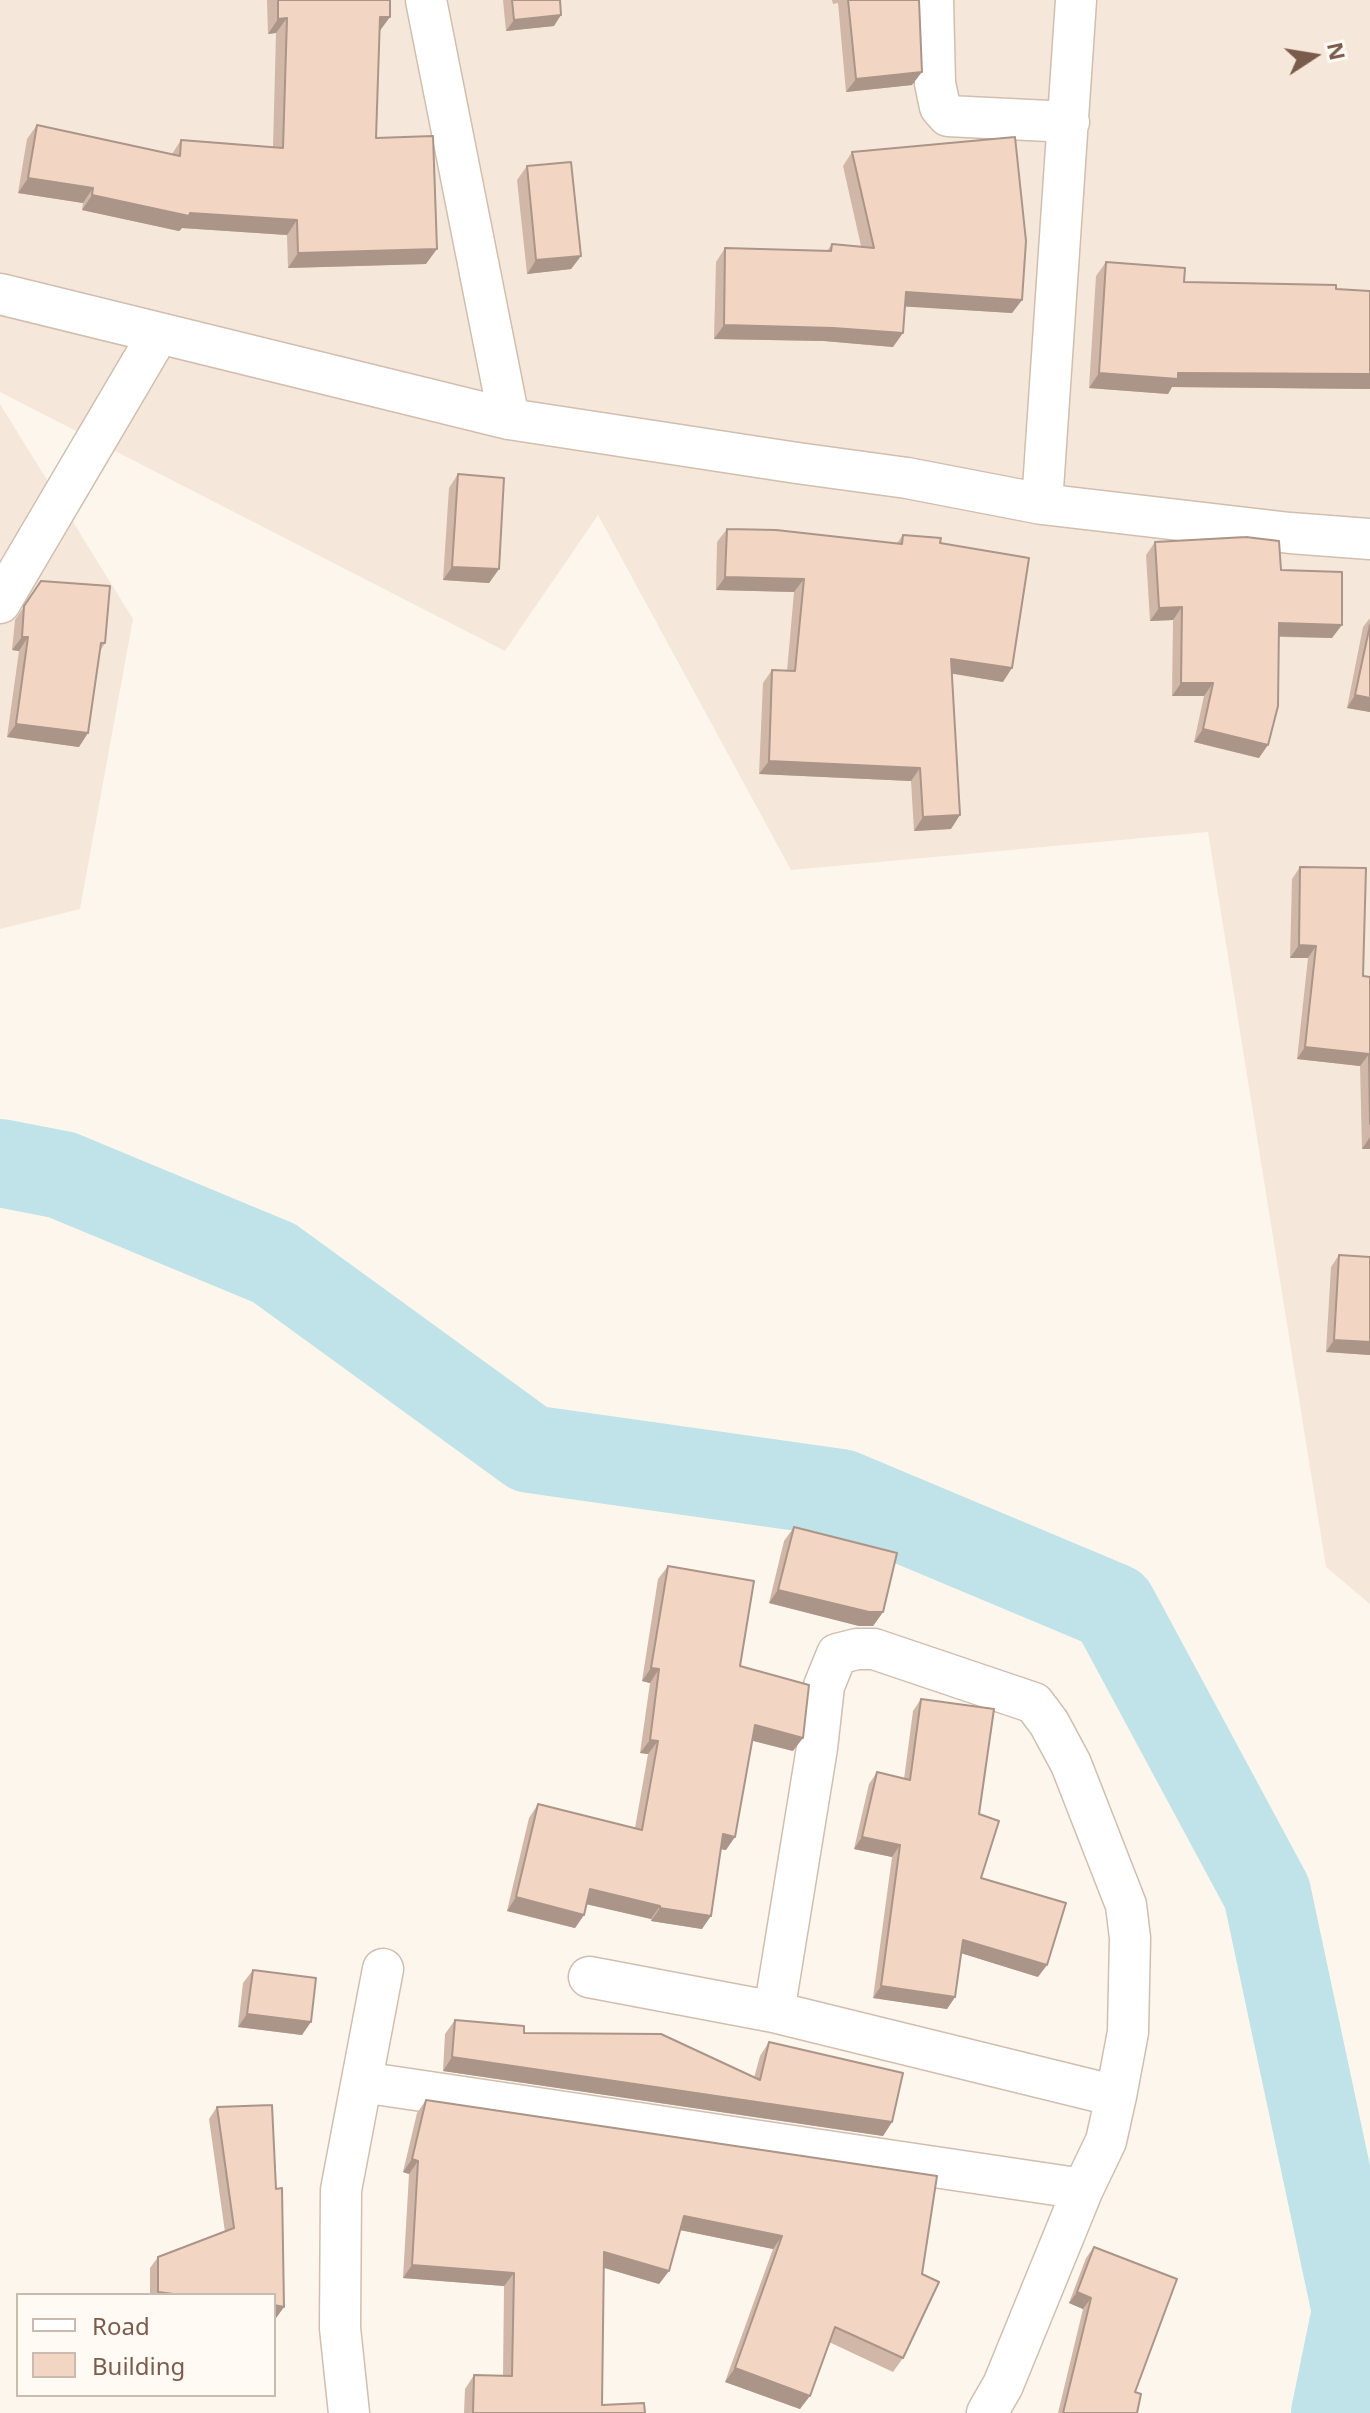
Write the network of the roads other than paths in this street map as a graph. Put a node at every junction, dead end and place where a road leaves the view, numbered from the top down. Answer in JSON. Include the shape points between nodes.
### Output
{"nodes":[{"id":1,"x":426,"y":0,"type":"edge"},
{"id":2,"x":933,"y":0,"type":"edge"},
{"id":3,"x":1076,"y":0,"type":"edge"},
{"id":4,"x":1069,"y":122,"type":"junction"},
{"id":5,"x":0,"y":294,"type":"edge"},
{"id":6,"x":159,"y":333,"type":"junction"},
{"id":7,"x":509,"y":419,"type":"junction"},
{"id":8,"x":1042,"y":504,"type":"junction"},
{"id":9,"x":1370,"y":539,"type":"edge"},
{"id":10,"x":0,"y":603,"type":"edge"},
{"id":11,"x":383,"y":1969,"type":"dead end"},
{"id":12,"x":589,"y":1977,"type":"dead end"},
{"id":13,"x":774,"y":2012,"type":"junction"},
{"id":14,"x":362,"y":2082,"type":"junction"},
{"id":15,"x":1116,"y":2096,"type":"junction"},
{"id":16,"x":1083,"y":2189,"type":"junction"},
{"id":17,"x":349,"y":2413,"type":"edge"},
{"id":18,"x":987,"y":2413,"type":"edge"}],
"edges":[{"from":1,"to":7,"type":"street"},
{"from":2,"to":4,"type":"street","via":[[935,83],[940,107],[948,116]]},
{"from":3,"to":4,"type":"street"},
{"from":4,"to":8,"type":"street"},
{"from":5,"to":6,"type":"street"},
{"from":6,"to":7,"type":"street"},
{"from":6,"to":10,"type":"street"},
{"from":7,"to":8,"type":"street","via":[[907,478]]},
{"from":8,"to":9,"type":"street"},
{"from":11,"to":14,"type":"street"},
{"from":12,"to":13,"type":"street"},
{"from":13,"to":15,"type":"street"},
{"from":13,"to":15,"type":"street","via":[[824,1686],[837,1654],[874,1649],[1034,1703],[1049,1723],[1071,1764],[1126,1905],[1128,2032]]},
{"from":14,"to":16,"type":"street"},
{"from":14,"to":17,"type":"street","via":[[341,2190],[340,2328]]},
{"from":15,"to":16,"type":"street","via":[[1106,2141]]},
{"from":16,"to":18,"type":"street"}]}
